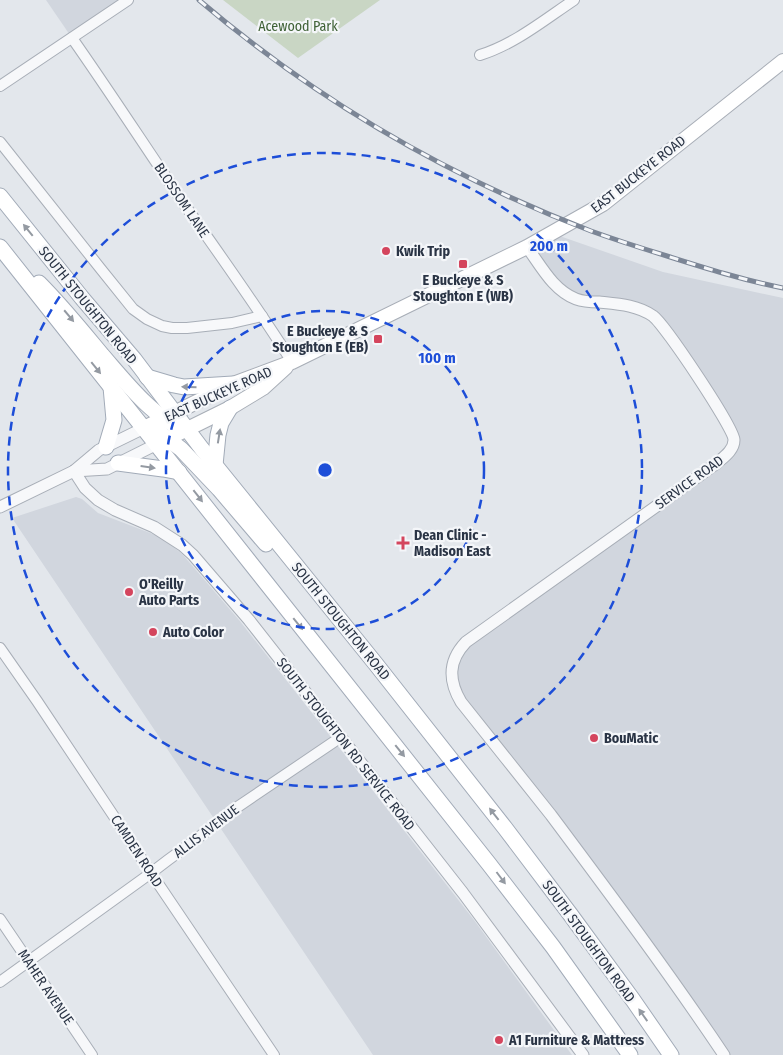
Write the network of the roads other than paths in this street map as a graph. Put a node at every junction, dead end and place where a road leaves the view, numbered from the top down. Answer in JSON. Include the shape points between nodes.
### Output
{"nodes":[{"id":1,"x":128,"y":0,"type":"edge"},
{"id":2,"x":574,"y":0,"type":"edge"},
{"id":3,"x":72,"y":38,"type":"junction"},
{"id":4,"x":480,"y":55,"type":"dead end"},
{"id":5,"x":783,"y":61,"type":"edge"},
{"id":6,"x":0,"y":86,"type":"edge"},
{"id":7,"x":0,"y":142,"type":"edge"},
{"id":8,"x":0,"y":196,"type":"edge"},
{"id":9,"x":0,"y":242,"type":"edge"},
{"id":10,"x":0,"y":247,"type":"edge"},
{"id":11,"x":527,"y":247,"type":"junction"},
{"id":12,"x":262,"y":316,"type":"junction"},
{"id":13,"x":292,"y":362,"type":"junction"},
{"id":14,"x":147,"y":377,"type":"junction"},
{"id":15,"x":233,"y":384,"type":"junction"},
{"id":16,"x":111,"y":387,"type":"junction"},
{"id":17,"x":230,"y":408,"type":"junction"},
{"id":18,"x":169,"y":416,"type":"junction"},
{"id":19,"x":144,"y":428,"type":"junction"},
{"id":20,"x":187,"y":429,"type":"junction"},
{"id":21,"x":162,"y":441,"type":"junction"},
{"id":22,"x":106,"y":447,"type":"junction"},
{"id":23,"x":118,"y":463,"type":"junction"},
{"id":24,"x":215,"y":465,"type":"junction"},
{"id":25,"x":74,"y":471,"type":"junction"},
{"id":26,"x":179,"y":472,"type":"junction"},
{"id":27,"x":0,"y":507,"type":"edge"},
{"id":28,"x":0,"y":648,"type":"edge"},
{"id":29,"x":375,"y":663,"type":"junction"},
{"id":30,"x":341,"y":737,"type":"junction"},
{"id":31,"x":151,"y":873,"type":"junction"},
{"id":32,"x":0,"y":919,"type":"edge"},
{"id":33,"x":29,"y":962,"type":"junction"},
{"id":34,"x":0,"y":982,"type":"edge"},
{"id":35,"x":92,"y":1055,"type":"edge"},
{"id":36,"x":274,"y":1055,"type":"edge"},
{"id":37,"x":583,"y":1055,"type":"edge"},
{"id":38,"x":630,"y":1055,"type":"edge"},
{"id":39,"x":671,"y":1055,"type":"edge"},
{"id":40,"x":724,"y":1055,"type":"edge"}],
"edges":[{"from":1,"to":3,"type":"street"},
{"from":2,"to":4,"type":"street","via":[[514,40]]},
{"from":3,"to":6,"type":"street"},
{"from":3,"to":12,"type":"street","name":"BLOSSOM LANE"},
{"from":5,"to":11,"type":"main road","name":"EAST BUCKEYE ROAD","via":[[603,204]]},
{"from":7,"to":12,"type":"street","via":[[134,309],[147,319],[162,326],[187,328]]},
{"from":14,"to":8,"type":"main road","name":"SOUTH STOUGHTON ROAD","one_way":true},
{"from":9,"to":18,"type":"main road","one_way":true,"via":[[56,300],[144,401]]},
{"from":10,"to":16,"type":"main road","one_way":true},
{"from":11,"to":13,"type":"main road","name":"EAST BUCKEYE ROAD"},
{"from":11,"to":40,"type":"street","name":"SERVICE ROAD","via":[[549,278],[567,294],[583,301],[634,307],[657,320],[726,420],[734,442],[728,454],[717,463],[466,642],[456,654],[452,668],[453,686],[461,702],[622,911]]},
{"from":12,"to":13,"type":"street","name":"BLOSSOM LANE"},
{"from":13,"to":15,"type":"main road","name":"EAST BUCKEYE ROAD"},
{"from":13,"to":17,"type":"main road","name":"EAST BUCKEYE ROAD","via":[[263,388]]},
{"from":15,"to":14,"type":"main road","one_way":true,"via":[[184,387]]},
{"from":14,"to":18,"type":"main road","name":"SOUTH STOUGHTON ROAD"},
{"from":15,"to":18,"type":"main road","name":"EAST BUCKEYE ROAD"},
{"from":16,"to":19,"type":"main road"},
{"from":16,"to":22,"type":"main road","via":[[114,420]]},
{"from":17,"to":20,"type":"main road","name":"EAST BUCKEYE ROAD"},
{"from":24,"to":17,"type":"main road","one_way":true,"via":[[221,423]]},
{"from":18,"to":19,"type":"main road","name":"EAST BUCKEYE ROAD"},
{"from":18,"to":20,"type":"main road","via":[[174,425]]},
{"from":19,"to":21,"type":"main road"},
{"from":19,"to":22,"type":"street"},
{"from":20,"to":21,"type":"main road","name":"EAST BUCKEYE ROAD"},
{"from":20,"to":24,"type":"main road","name":"SOUTH STOUGHTON ROAD"},
{"from":21,"to":23,"type":"street"},
{"from":21,"to":26,"type":"main road"},
{"from":21,"to":29,"type":"main road","via":[[181,449],[219,489],[348,643]]},
{"from":22,"to":25,"type":"street"},
{"from":23,"to":25,"type":"street","via":[[107,469]]},
{"from":23,"to":26,"type":"main road","one_way":true},
{"from":24,"to":29,"type":"main road","name":"SOUTH STOUGHTON ROAD"},
{"from":25,"to":27,"type":"street"},
{"from":25,"to":30,"type":"street","name":"SOUTH STOUGHTON RD SERVICE ROAD","via":[[90,494],[115,510],[154,527],[188,550],[249,620]]},
{"from":26,"to":38,"type":"main road","one_way":true,"via":[[490,864]]},
{"from":28,"to":31,"type":"street","name":"CAMDEN ROAD"},
{"from":39,"to":29,"type":"main road","name":"SOUTH STOUGHTON ROAD","one_way":true,"via":[[505,828]]},
{"from":30,"to":31,"type":"street","name":"ALLIS AVENUE","via":[[236,808]]},
{"from":30,"to":37,"type":"street","name":"SOUTH STOUGHTON RD SERVICE ROAD","via":[[463,893]]},
{"from":31,"to":33,"type":"street","name":"ALLIS AVENUE"},
{"from":31,"to":36,"type":"street","name":"CAMDEN ROAD"},
{"from":32,"to":33,"type":"street","name":"MAHER AVENUE"},
{"from":33,"to":34,"type":"street","name":"ALLIS AVENUE"},
{"from":33,"to":35,"type":"street","name":"MAHER AVENUE"}]}
